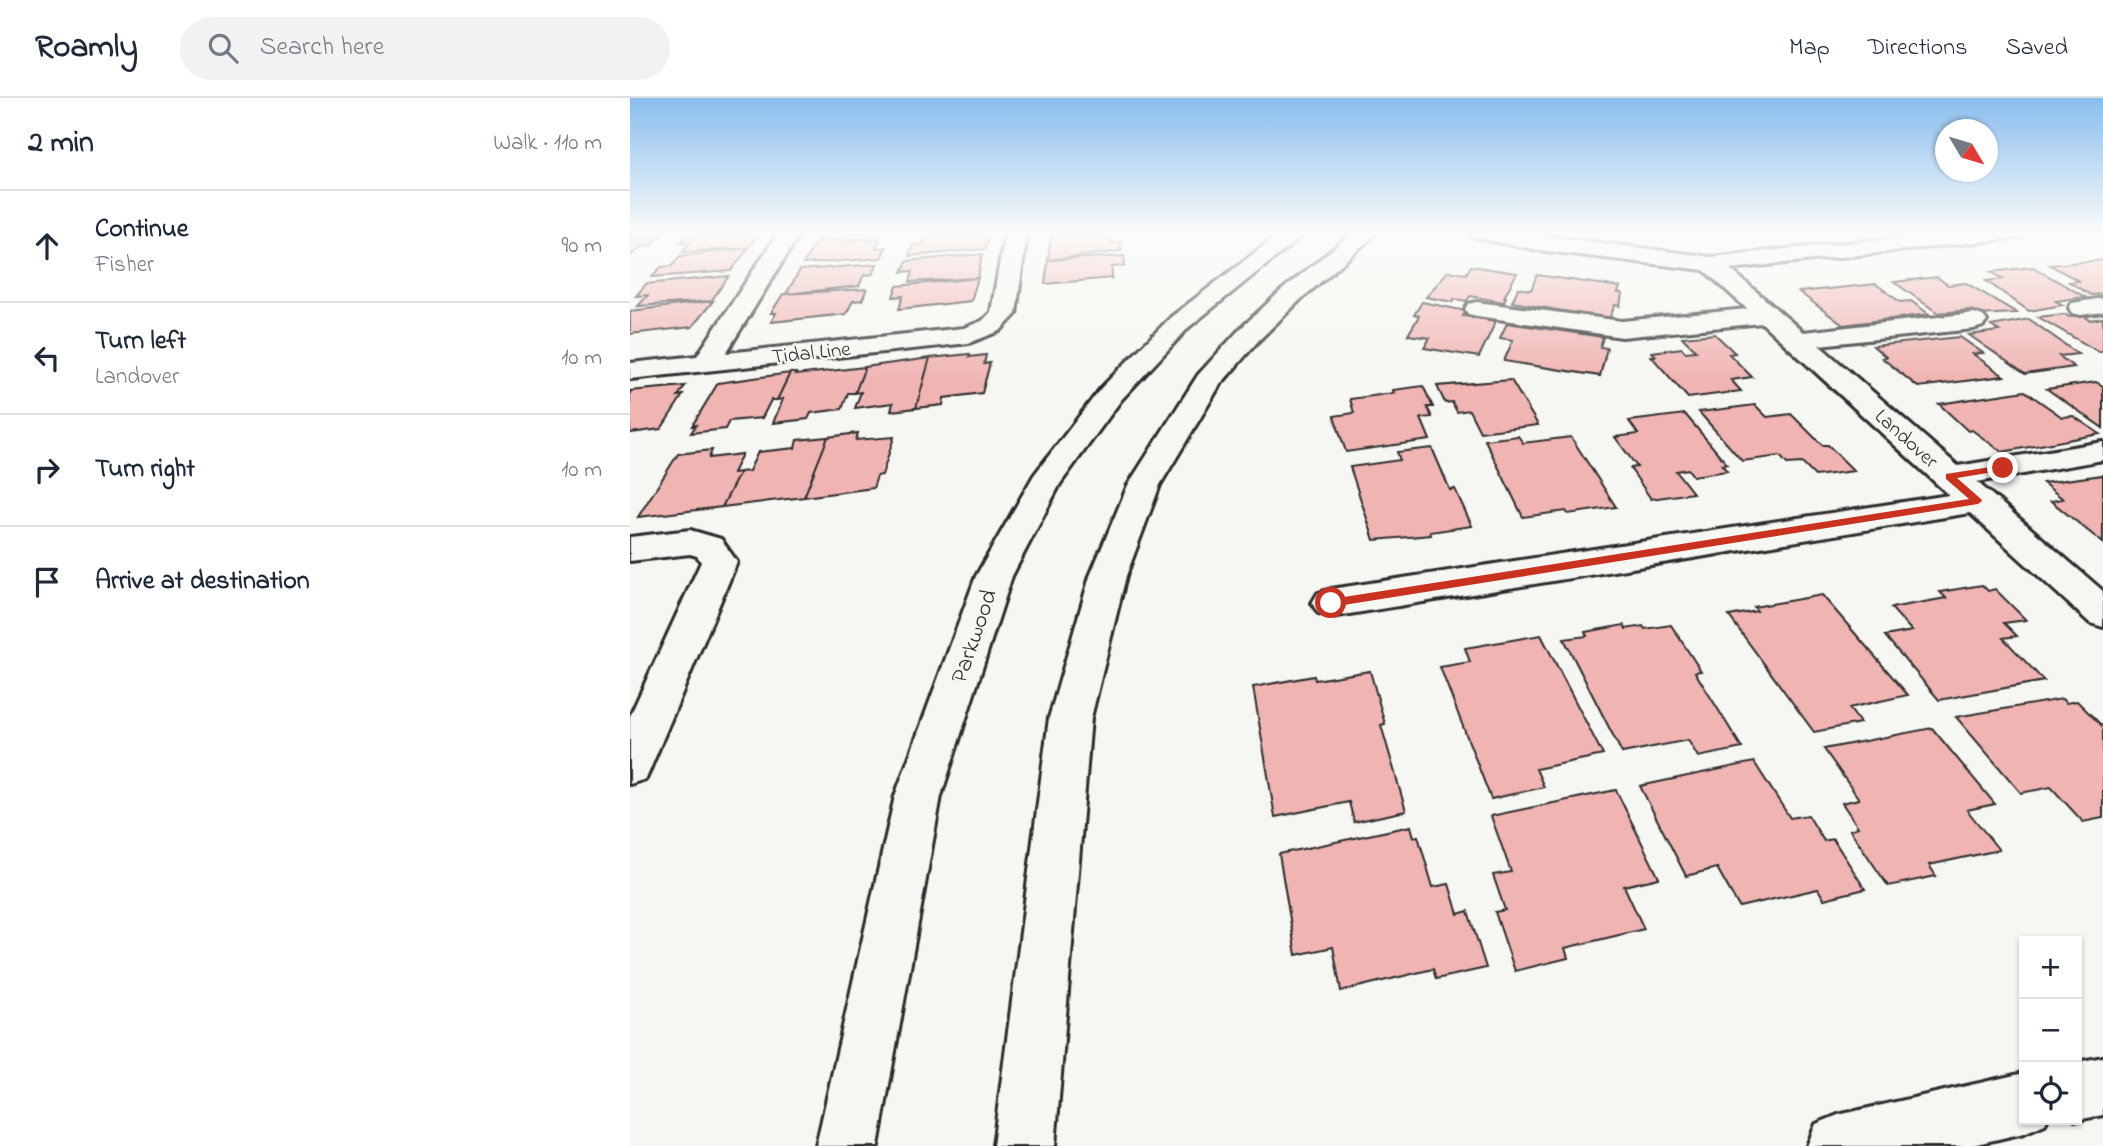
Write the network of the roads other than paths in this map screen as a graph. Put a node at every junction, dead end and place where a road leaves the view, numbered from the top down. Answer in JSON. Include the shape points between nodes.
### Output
{"nodes":[{"id":1,"x":759,"y":281,"type":"edge"},
{"id":2,"x":1008,"y":281,"type":"edge"},
{"id":3,"x":1233,"y":281,"type":"edge"},
{"id":4,"x":1308,"y":281,"type":"edge"},
{"id":5,"x":1730,"y":281,"type":"edge"},
{"id":6,"x":1477,"y":309,"type":"dead end"},
{"id":7,"x":1769,"y":316,"type":"junction"},
{"id":8,"x":1974,"y":321,"type":"dead end"},
{"id":9,"x":1797,"y":340,"type":"junction"},
{"id":10,"x":706,"y":363,"type":"junction"},
{"id":11,"x":630,"y":371,"type":"edge"},
{"id":12,"x":2103,"y":451,"type":"edge"},
{"id":13,"x":1950,"y":477,"type":"junction"},
{"id":14,"x":1978,"y":501,"type":"junction"},
{"id":15,"x":630,"y":549,"type":"edge"},
{"id":16,"x":1331,"y":603,"type":"dead end"},
{"id":17,"x":2103,"y":613,"type":"edge"},
{"id":18,"x":630,"y":765,"type":"edge"},
{"id":19,"x":2103,"y":1086,"type":"edge"},
{"id":20,"x":2082,"y":1090,"type":"edge"},
{"id":21,"x":2019,"y":1105,"type":"edge"},
{"id":22,"x":847,"y":1146,"type":"edge"},
{"id":23,"x":1024,"y":1146,"type":"edge"},
{"id":24,"x":1838,"y":1146,"type":"edge"}],
"edges":[{"from":1,"to":10,"type":"street"},
{"from":2,"to":10,"type":"street","name":"Tidal Line","via":[[1003,314],[991,326],[969,335]]},
{"from":3,"to":22,"type":"street","name":"Parkwood","via":[[1180,322],[1111,394],[1045,482],[993,576],[918,796]]},
{"from":4,"to":23,"type":"street","via":[[1249,335],[1208,381],[1144,485],[1108,576],[1069,718]]},
{"from":5,"to":7,"type":"street","name":"Landover"},
{"from":6,"to":7,"type":"street","via":[[1622,329]]},
{"from":7,"to":9,"type":"street","name":"Landover"},
{"from":8,"to":9,"type":"street"},
{"from":9,"to":13,"type":"street","name":"Landover"},
{"from":10,"to":11,"type":"street","name":"Tidal Line"},
{"from":12,"to":13,"type":"street"},
{"from":13,"to":14,"type":"street","name":"Landover"},
{"from":14,"to":16,"type":"street"},
{"from":14,"to":17,"type":"street","name":"Landover"},
{"from":15,"to":18,"type":"street","via":[[690,541],[709,547],[719,562]]},
{"from":19,"to":20,"type":"street"},
{"from":21,"to":24,"type":"street"}]}
